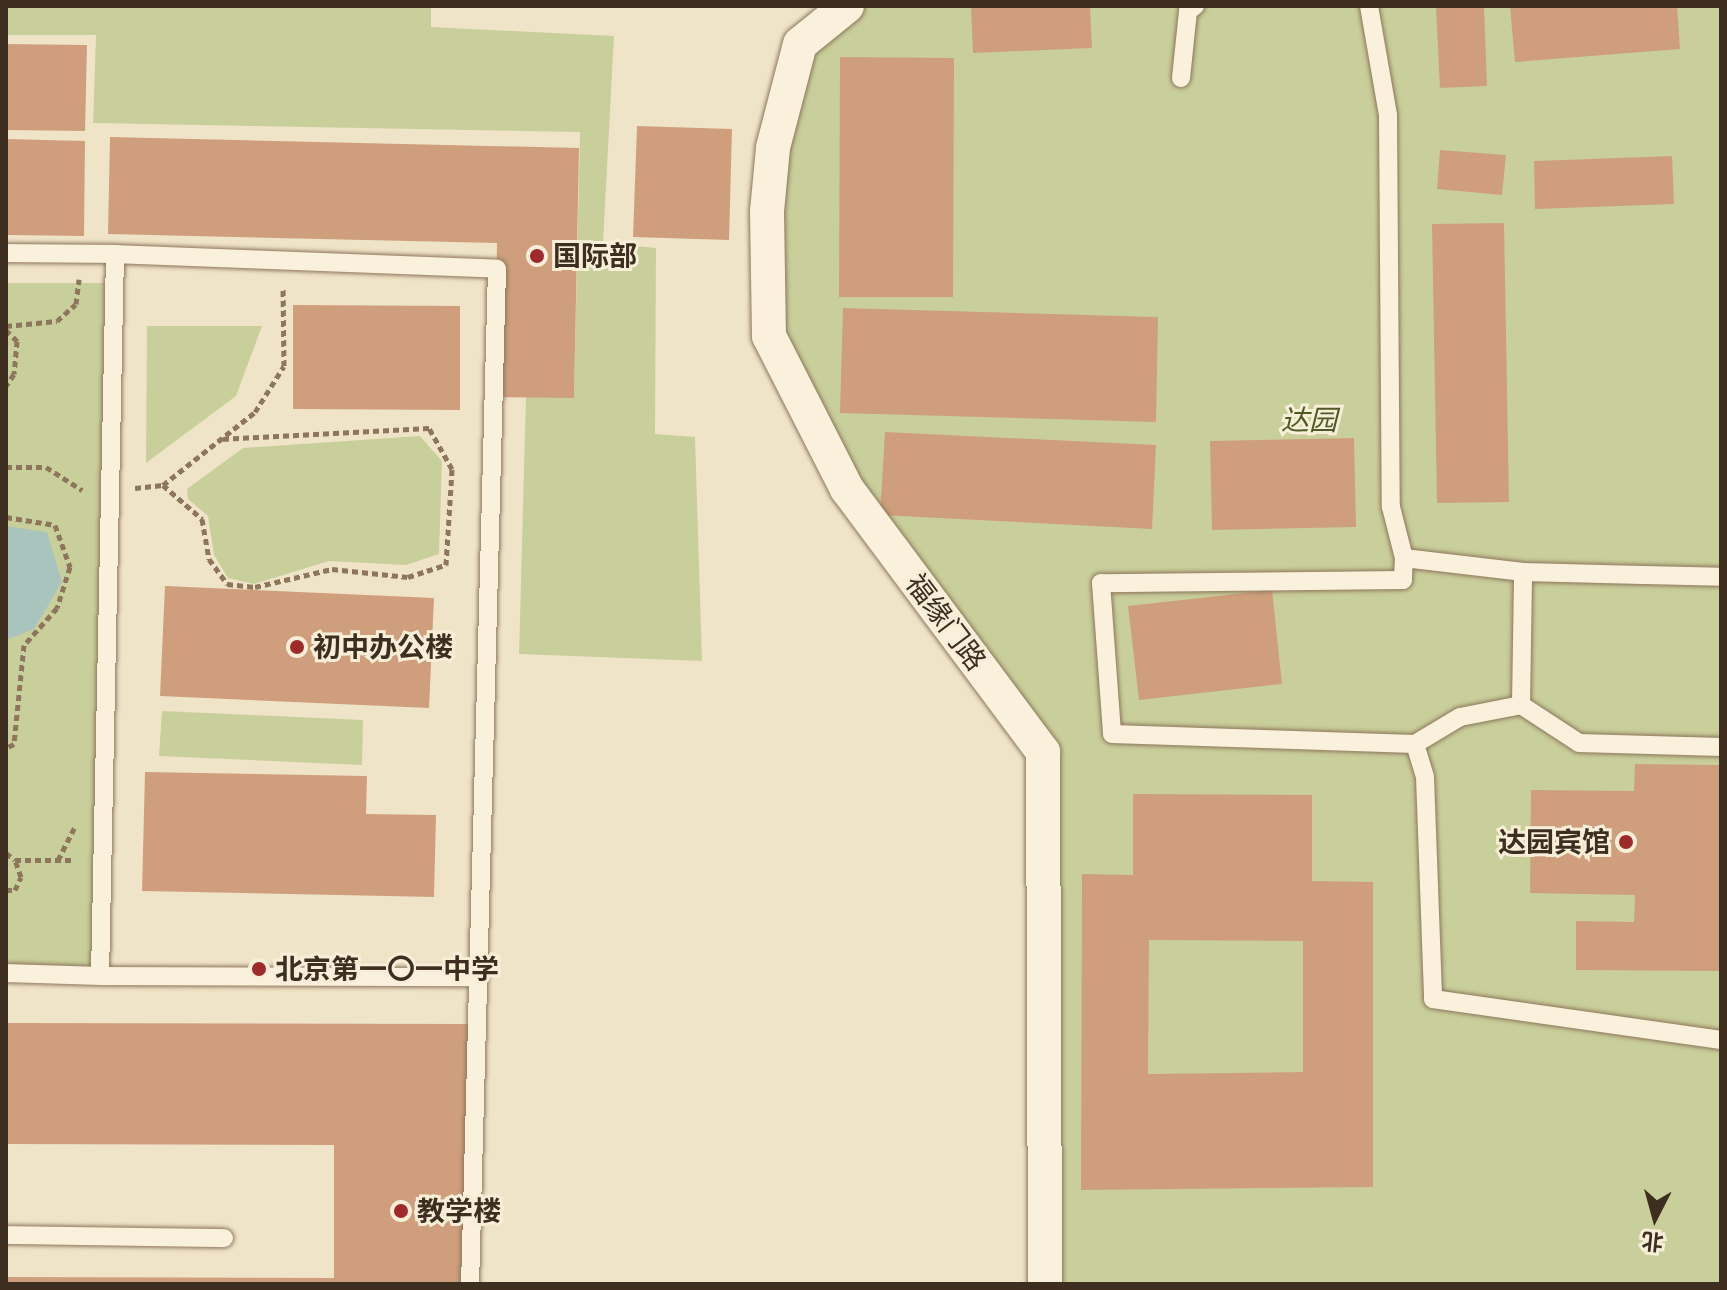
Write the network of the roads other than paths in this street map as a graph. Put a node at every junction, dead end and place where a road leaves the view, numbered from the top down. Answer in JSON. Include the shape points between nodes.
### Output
{"nodes":[{"id":1,"x":847,"y":6,"type":"edge"},
{"id":2,"x":1195,"y":6,"type":"edge"},
{"id":3,"x":1369,"y":6,"type":"edge"},
{"id":4,"x":1181,"y":78,"type":"dead end"},
{"id":5,"x":6,"y":253,"type":"edge"},
{"id":6,"x":115,"y":254,"type":"junction"},
{"id":7,"x":1404,"y":558,"type":"junction"},
{"id":8,"x":1523,"y":572,"type":"junction"},
{"id":9,"x":1721,"y":577,"type":"edge"},
{"id":10,"x":1521,"y":705,"type":"junction"},
{"id":11,"x":1415,"y":744,"type":"junction"},
{"id":12,"x":1721,"y":747,"type":"edge"},
{"id":13,"x":6,"y":973,"type":"edge"},
{"id":14,"x":100,"y":976,"type":"junction"},
{"id":15,"x":479,"y":977,"type":"junction"},
{"id":16,"x":1721,"y":1040,"type":"edge"},
{"id":17,"x":6,"y":1235,"type":"edge"},
{"id":18,"x":224,"y":1238,"type":"dead end"},
{"id":19,"x":470,"y":1284,"type":"edge"},
{"id":20,"x":1045,"y":1284,"type":"edge"}],
"edges":[{"from":1,"to":20,"type":"street","name":"福缘门路","via":[[800,44],[773,148],[767,211],[769,336],[847,489],[1043,752]]},
{"from":2,"to":4,"type":"lane","via":[[1188,11]]},
{"from":3,"to":7,"type":"lane","via":[[1388,115],[1391,507]]},
{"from":5,"to":6,"type":"lane"},
{"from":6,"to":14,"type":"lane"},
{"from":6,"to":15,"type":"lane","via":[[497,269]]},
{"from":7,"to":8,"type":"lane"},
{"from":7,"to":11,"type":"lane","via":[[1403,580],[1101,583],[1112,734]]},
{"from":8,"to":9,"type":"lane"},
{"from":8,"to":10,"type":"lane"},
{"from":10,"to":11,"type":"lane","via":[[1460,717]]},
{"from":10,"to":12,"type":"lane","via":[[1579,743]]},
{"from":11,"to":16,"type":"lane","via":[[1425,777],[1433,999]]},
{"from":13,"to":14,"type":"lane"},
{"from":14,"to":15,"type":"lane"},
{"from":15,"to":19,"type":"lane"},
{"from":17,"to":18,"type":"lane"}]}
